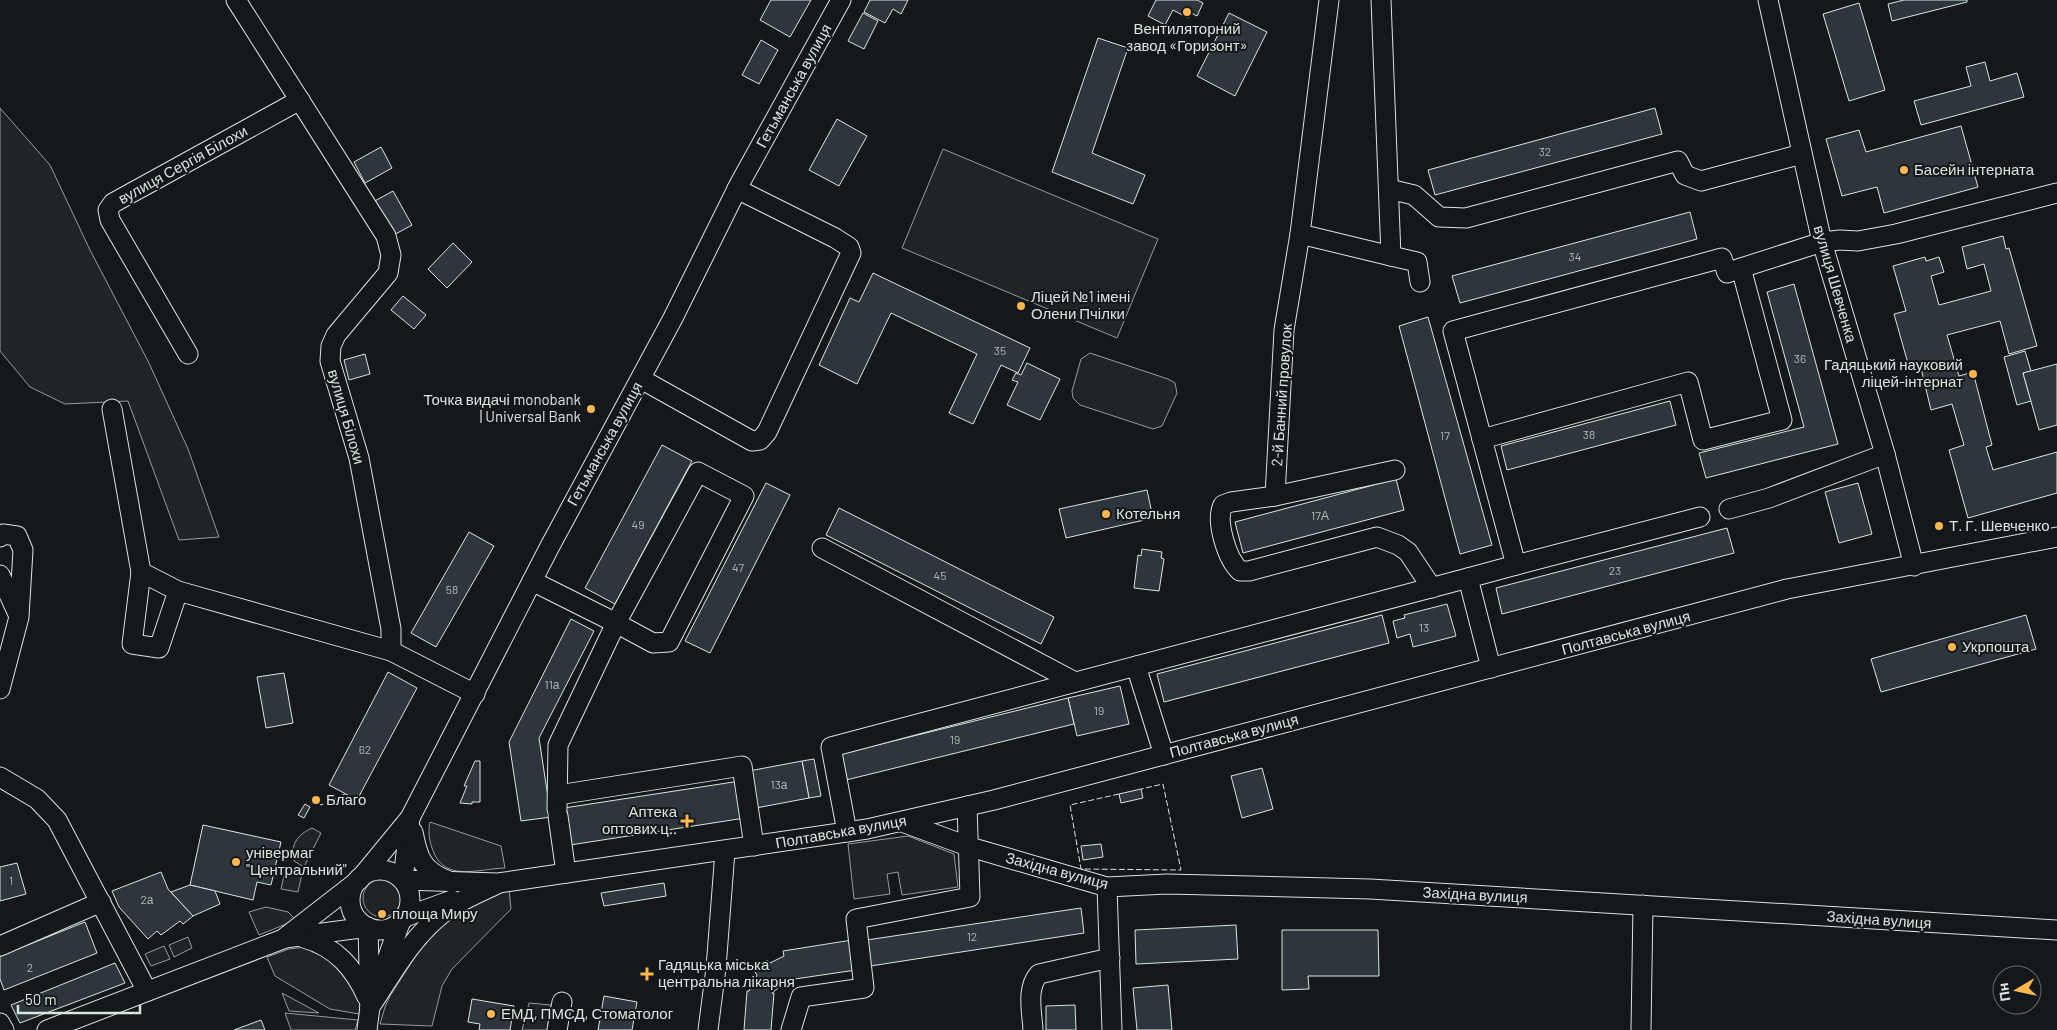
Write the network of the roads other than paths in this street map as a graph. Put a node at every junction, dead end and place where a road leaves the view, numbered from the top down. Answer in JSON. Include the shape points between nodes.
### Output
{"nodes":[{"id":1,"x":236,"y":0,"type":"edge"},
{"id":2,"x":841,"y":0,"type":"edge"},
{"id":3,"x":1328,"y":0,"type":"edge"},
{"id":4,"x":1380,"y":0,"type":"edge"},
{"id":5,"x":1774,"y":1,"type":"edge"},
{"id":6,"x":300,"y":100,"type":"junction"},
{"id":7,"x":1802,"y":154,"type":"junction"},
{"id":8,"x":737,"y":189,"type":"junction"},
{"id":9,"x":1389,"y":189,"type":"junction"},
{"id":10,"x":2057,"y":193,"type":"edge"},
{"id":11,"x":1300,"y":234,"type":"junction"},
{"id":12,"x":1822,"y":242,"type":"junction"},
{"id":13,"x":1392,"y":256,"type":"junction"},
{"id":14,"x":1741,"y":268,"type":"junction"},
{"id":15,"x":1420,"y":282,"type":"dead end"},
{"id":16,"x":188,"y":354,"type":"dead end"},
{"id":17,"x":641,"y":379,"type":"junction"},
{"id":18,"x":112,"y":409,"type":"dead end"},
{"id":19,"x":1482,"y":439,"type":"junction"},
{"id":20,"x":1885,"y":454,"type":"junction"},
{"id":21,"x":1395,"y":470,"type":"dead end"},
{"id":22,"x":1275,"y":496,"type":"junction"},
{"id":23,"x":1729,"y":509,"type":"dead end"},
{"id":24,"x":1700,"y":517,"type":"dead end"},
{"id":25,"x":2057,"y":536,"type":"edge"},
{"id":26,"x":0,"y":537,"type":"edge"},
{"id":27,"x":822,"y":548,"type":"dead end"},
{"id":28,"x":1516,"y":565,"type":"junction"},
{"id":29,"x":1914,"y":566,"type":"junction"},
{"id":30,"x":141,"y":572,"type":"junction"},
{"id":31,"x":0,"y":575,"type":"edge"},
{"id":32,"x":1468,"y":578,"type":"junction"},
{"id":33,"x":532,"y":580,"type":"junction"},
{"id":34,"x":1432,"y":588,"type":"junction"},
{"id":35,"x":178,"y":591,"type":"junction"},
{"id":36,"x":19,"y":617,"type":"junction"},
{"id":37,"x":616,"y":623,"type":"junction"},
{"id":38,"x":391,"y":651,"type":"junction"},
{"id":39,"x":1136,"y":666,"type":"junction"},
{"id":40,"x":1492,"y":668,"type":"junction"},
{"id":41,"x":1075,"y":682,"type":"junction"},
{"id":42,"x":0,"y":689,"type":"edge"},
{"id":43,"x":475,"y":694,"type":"junction"},
{"id":44,"x":1164,"y":755,"type":"junction"},
{"id":45,"x":0,"y":777,"type":"edge"},
{"id":46,"x":558,"y":806,"type":"junction"},
{"id":47,"x":967,"y":806,"type":"junction"},
{"id":48,"x":410,"y":818,"type":"junction"},
{"id":49,"x":902,"y":822,"type":"junction"},
{"id":50,"x":847,"y":832,"type":"junction"},
{"id":51,"x":754,"y":846,"type":"junction"},
{"id":52,"x":970,"y":847,"type":"junction"},
{"id":53,"x":725,"y":851,"type":"junction"},
{"id":54,"x":566,"y":873,"type":"junction"},
{"id":55,"x":359,"y":880,"type":"junction"},
{"id":56,"x":403,"y":880,"type":"junction"},
{"id":57,"x":452,"y":882,"type":"junction"},
{"id":58,"x":498,"y":883,"type":"junction"},
{"id":59,"x":1107,"y":887,"type":"junction"},
{"id":60,"x":101,"y":902,"type":"junction"},
{"id":61,"x":1643,"y":905,"type":"junction"},
{"id":62,"x":403,"y":920,"type":"junction"},
{"id":63,"x":368,"y":927,"type":"junction"},
{"id":64,"x":2057,"y":930,"type":"edge"},
{"id":65,"x":283,"y":939,"type":"junction"},
{"id":66,"x":0,"y":946,"type":"edge"},
{"id":67,"x":1110,"y":958,"type":"junction"},
{"id":68,"x":147,"y":991,"type":"junction"},
{"id":69,"x":562,"y":1002,"type":"dead end"},
{"id":70,"x":370,"y":1006,"type":"junction"},
{"id":71,"x":0,"y":1023,"type":"edge"},
{"id":72,"x":4,"y":1030,"type":"edge"},
{"id":73,"x":47,"y":1030,"type":"edge"},
{"id":74,"x":367,"y":1030,"type":"edge"},
{"id":75,"x":557,"y":1030,"type":"edge"},
{"id":76,"x":708,"y":1030,"type":"edge"},
{"id":77,"x":791,"y":1030,"type":"edge"},
{"id":78,"x":1033,"y":1030,"type":"edge"},
{"id":79,"x":1112,"y":1030,"type":"edge"},
{"id":80,"x":1641,"y":1030,"type":"edge"}],
"edges":[{"from":1,"to":6,"type":"street","name":"вулиця Білохи"},
{"from":2,"to":8,"type":"street","name":"Гетьманська вулиця"},
{"from":3,"to":11,"type":"street","name":"2-й Банний провулок"},
{"from":4,"to":9,"type":"street"},
{"from":5,"to":7,"type":"street","name":"вулиця Шевченка"},
{"from":6,"to":16,"type":"street","name":"вулиця Сергія Білохи","via":[[112,203],[108,210],[110,220]]},
{"from":6,"to":38,"type":"street","name":"вулиця Білохи","via":[[386,236],[390,255],[388,273],[336,335],[330,361],[359,458],[391,629]]},
{"from":7,"to":9,"type":"street","via":[[1701,181],[1685,175],[1678,162],[1466,218],[1439,217],[1414,195]]},
{"from":7,"to":12,"type":"street","name":"вулиця Шевченка"},
{"from":8,"to":17,"type":"street","name":"Гетьманська вулиця"},
{"from":8,"to":17,"type":"street","via":[[835,238],[851,253],[767,432],[760,440],[752,441]]},
{"from":9,"to":13,"type":"street"},
{"from":10,"to":12,"type":"street","via":[[1896,234],[1858,241]]},
{"from":11,"to":13,"type":"street"},
{"from":11,"to":22,"type":"street","name":"2-й Банний провулок","via":[[1284,330]]},
{"from":12,"to":14,"type":"street"},
{"from":12,"to":20,"type":"street","name":"вулиця Шевченка"},
{"from":13,"to":15,"type":"street","via":[[1417,262]]},
{"from":14,"to":19,"type":"street","via":[[1727,273],[1722,258],[1453,331]]},
{"from":14,"to":19,"type":"street","via":[[1782,420],[1703,440],[1688,382]]},
{"from":17,"to":33,"type":"street","name":"Гетьманська вулиця"},
{"from":18,"to":30,"type":"street"},
{"from":19,"to":28,"type":"street"},
{"from":20,"to":23,"type":"street","via":[[1769,498]]},
{"from":20,"to":29,"type":"street","name":"вулиця Шевченка"},
{"from":21,"to":22,"type":"street"},
{"from":22,"to":34,"type":"street","via":[[1223,505],[1219,514],[1229,557],[1240,571],[1377,537],[1408,552]]},
{"from":24,"to":28,"type":"street"},
{"from":25,"to":29,"type":"street","name":"Полтавська вулиця"},
{"from":26,"to":36,"type":"street","via":[[3,534],[17,536],[23,550]]},
{"from":27,"to":41,"type":"street"},
{"from":28,"to":32,"type":"street"},
{"from":29,"to":40,"type":"street","name":"Полтавська вулиця","via":[[1787,589]]},
{"from":30,"to":35,"type":"street"},
{"from":30,"to":35,"type":"street","via":[[132,644],[159,648]]},
{"from":31,"to":36,"type":"street"},
{"from":32,"to":34,"type":"street"},
{"from":32,"to":40,"type":"street"},
{"from":33,"to":37,"type":"street"},
{"from":33,"to":43,"type":"street","name":"Гетьманська вулиця"},
{"from":34,"to":39,"type":"street"},
{"from":35,"to":38,"type":"street"},
{"from":36,"to":42,"type":"street"},
{"from":37,"to":37,"type":"street","via":[[698,472],[744,496],[669,642],[653,643]]},
{"from":37,"to":46,"type":"street","via":[[558,745]]},
{"from":38,"to":43,"type":"street"},
{"from":39,"to":41,"type":"street"},
{"from":39,"to":44,"type":"street"},
{"from":40,"to":44,"type":"street","name":"Полтавська вулиця"},
{"from":41,"to":50,"type":"street","via":[[831,747]]},
{"from":43,"to":48,"type":"street","name":"Гетьманська вулиця"},
{"from":44,"to":47,"type":"street","name":"Полтавська вулиця"},
{"from":45,"to":60,"type":"street","via":[[37,799],[57,820]]},
{"from":46,"to":51,"type":"street","via":[[742,766]]},
{"from":46,"to":54,"type":"street"},
{"from":47,"to":49,"type":"street","name":"Полтавська вулиця"},
{"from":47,"to":52,"type":"street"},
{"from":48,"to":55,"type":"street","name":"Гетьманська вулиця"},
{"from":48,"to":56,"type":"street"},
{"from":48,"to":57,"type":"street","via":[[423,865]]},
{"from":49,"to":50,"type":"street","name":"Полтавська вулиця"},
{"from":49,"to":52,"type":"street","name":"Західна вулиця"},
{"from":50,"to":51,"type":"street","name":"Полтавська вулиця"},
{"from":51,"to":53,"type":"street","name":"Полтавська вулиця"},
{"from":52,"to":59,"type":"street","name":"Західна вулиця"},
{"from":52,"to":77,"type":"street","via":[[970,897],[856,919],[864,988],[801,997]]},
{"from":53,"to":54,"type":"street","name":"Полтавська вулиця"},
{"from":53,"to":76,"type":"street"},
{"from":54,"to":58,"type":"street","name":"Полтавська вулиця"},
{"from":55,"to":56,"type":"street","via":[[379,870]]},
{"from":55,"to":63,"type":"street","via":[[352,891],[352,908],[360,922]]},
{"from":55,"to":65,"type":"street"},
{"from":56,"to":57,"type":"street","name":"Полтавська вулиця"},
{"from":56,"to":62,"type":"street","via":[[410,898]]},
{"from":57,"to":58,"type":"street","name":"Полтавська вулиця"},
{"from":58,"to":62,"type":"street"},
{"from":58,"to":70,"type":"street","via":[[444,912],[419,935]]},
{"from":59,"to":61,"type":"street","name":"Західна вулиця","via":[[1167,884],[1370,889]]},
{"from":59,"to":67,"type":"street"},
{"from":60,"to":66,"type":"street"},
{"from":60,"to":68,"type":"street"},
{"from":61,"to":64,"type":"street","name":"Західна вулиця"},
{"from":61,"to":80,"type":"street"},
{"from":62,"to":63,"type":"street","via":[[385,930]]},
{"from":62,"to":70,"type":"street"},
{"from":63,"to":65,"type":"street"},
{"from":63,"to":70,"type":"street"},
{"from":65,"to":68,"type":"street"},
{"from":65,"to":70,"type":"street","via":[[304,938],[321,943],[339,956],[359,979]]},
{"from":67,"to":78,"type":"street","via":[[1040,974],[1034,979],[1031,989]]},
{"from":67,"to":79,"type":"street"},
{"from":68,"to":73,"type":"street"},
{"from":69,"to":75,"type":"street"},
{"from":70,"to":74,"type":"street"},
{"from":71,"to":72,"type":"street"}]}
